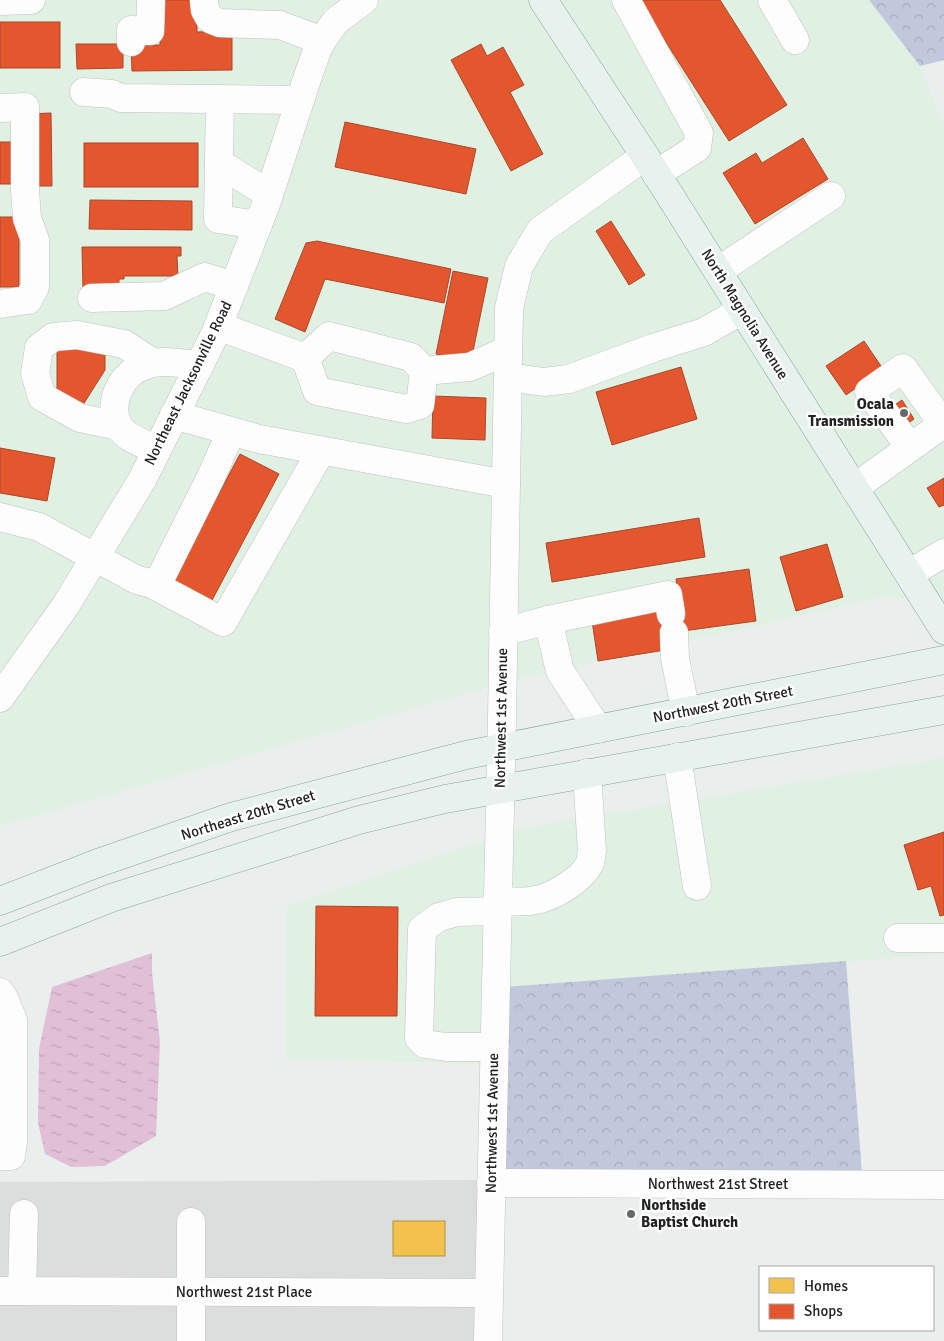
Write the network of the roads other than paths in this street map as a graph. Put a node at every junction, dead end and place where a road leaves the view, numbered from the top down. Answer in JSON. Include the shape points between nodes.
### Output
{"nodes":[{"id":1,"x":31,"y":0,"type":"edge"},
{"id":2,"x":151,"y":0,"type":"edge"},
{"id":3,"x":204,"y":0,"type":"edge"},
{"id":4,"x":543,"y":0,"type":"edge"},
{"id":5,"x":626,"y":0,"type":"edge"},
{"id":6,"x":772,"y":0,"type":"edge"},
{"id":7,"x":0,"y":1,"type":"edge"},
{"id":8,"x":358,"y":1,"type":"edge"},
{"id":9,"x":795,"y":40,"type":"dead end"},
{"id":10,"x":322,"y":41,"type":"junction"},
{"id":11,"x":131,"y":42,"type":"dead end"},
{"id":12,"x":84,"y":92,"type":"dead end"},
{"id":13,"x":220,"y":99,"type":"junction"},
{"id":14,"x":300,"y":100,"type":"junction"},
{"id":15,"x":0,"y":108,"type":"edge"},
{"id":16,"x":219,"y":163,"type":"junction"},
{"id":17,"x":651,"y":165,"type":"junction"},
{"id":18,"x":270,"y":194,"type":"junction"},
{"id":19,"x":831,"y":196,"type":"dead end"},
{"id":20,"x":258,"y":225,"type":"junction"},
{"id":21,"x":718,"y":271,"type":"junction"},
{"id":22,"x":234,"y":286,"type":"junction"},
{"id":23,"x":92,"y":298,"type":"dead end"},
{"id":24,"x":0,"y":304,"type":"edge"},
{"id":25,"x":742,"y":310,"type":"junction"},
{"id":26,"x":218,"y":326,"type":"junction"},
{"id":27,"x":508,"y":350,"type":"junction"},
{"id":28,"x":305,"y":358,"type":"junction"},
{"id":29,"x":153,"y":363,"type":"junction"},
{"id":30,"x":200,"y":365,"type":"junction"},
{"id":31,"x":424,"y":371,"type":"junction"},
{"id":32,"x":508,"y":377,"type":"junction"},
{"id":33,"x":174,"y":415,"type":"junction"},
{"id":34,"x":119,"y":426,"type":"junction"},
{"id":35,"x":232,"y":432,"type":"junction"},
{"id":36,"x":910,"y":448,"type":"dead end"},
{"id":37,"x":157,"y":450,"type":"junction"},
{"id":38,"x":321,"y":450,"type":"junction"},
{"id":39,"x":506,"y":484,"type":"junction"},
{"id":40,"x":854,"y":488,"type":"junction"},
{"id":41,"x":0,"y":517,"type":"edge"},
{"id":42,"x":944,"y":553,"type":"edge"},
{"id":43,"x":94,"y":558,"type":"junction"},
{"id":44,"x":909,"y":574,"type":"junction"},
{"id":45,"x":150,"y":583,"type":"junction"},
{"id":46,"x":548,"y":620,"type":"junction"},
{"id":47,"x":944,"y":630,"type":"edge"},
{"id":48,"x":504,"y":632,"type":"junction"},
{"id":49,"x":944,"y":660,"type":"edge"},
{"id":50,"x":0,"y":698,"type":"edge"},
{"id":51,"x":944,"y":710,"type":"edge"},
{"id":52,"x":686,"y":712,"type":"junction"},
{"id":53,"x":598,"y":729,"type":"junction"},
{"id":54,"x":501,"y":749,"type":"junction"},
{"id":55,"x":677,"y":757,"type":"junction"},
{"id":56,"x":587,"y":773,"type":"junction"},
{"id":57,"x":500,"y":788,"type":"junction"},
{"id":58,"x":697,"y":886,"type":"dead end"},
{"id":59,"x":0,"y":901,"type":"edge"},
{"id":60,"x":497,"y":906,"type":"junction"},
{"id":61,"x":898,"y":938,"type":"dead end"},
{"id":62,"x":944,"y":938,"type":"edge"},
{"id":63,"x":0,"y":942,"type":"edge"},
{"id":64,"x":0,"y":992,"type":"edge"},
{"id":65,"x":6,"y":1040,"type":"edge"},
{"id":66,"x":494,"y":1047,"type":"junction"},
{"id":67,"x":0,"y":1156,"type":"edge"},
{"id":68,"x":491,"y":1183,"type":"junction"},
{"id":69,"x":944,"y":1185,"type":"edge"},
{"id":70,"x":24,"y":1214,"type":"dead end"},
{"id":71,"x":191,"y":1222,"type":"dead end"},
{"id":72,"x":11,"y":1291,"type":"edge"},
{"id":73,"x":191,"y":1292,"type":"junction"},
{"id":74,"x":488,"y":1293,"type":"junction"},
{"id":75,"x":191,"y":1341,"type":"edge"},
{"id":76,"x":488,"y":1341,"type":"edge"}],
"edges":[{"from":1,"to":7,"type":"street"},
{"from":2,"to":11,"type":"street","via":[[150,31],[131,30]]},
{"from":3,"to":10,"type":"street","via":[[210,19],[220,23],[280,25]]},
{"from":4,"to":17,"type":"main road","name":"North Magnolia Avenue"},
{"from":5,"to":17,"type":"street","name":"Northwest 1st Avenue","via":[[699,133],[697,148]]},
{"from":6,"to":9,"type":"street"},
{"from":8,"to":10,"type":"street","name":"Northeast Jacksonville Road","via":[[336,20]]},
{"from":10,"to":14,"type":"street","name":"Northeast Jacksonville Road"},
{"from":12,"to":13,"type":"street","via":[[112,94],[121,98]]},
{"from":13,"to":14,"type":"street"},
{"from":13,"to":16,"type":"street"},
{"from":14,"to":18,"type":"street","name":"Northeast Jacksonville Road"},
{"from":15,"to":24,"type":"street","via":[[24,107],[24,190],[27,218],[35,240],[35,287],[28,300]]},
{"from":16,"to":18,"type":"street"},
{"from":16,"to":20,"type":"street","via":[[218,219]]},
{"from":17,"to":21,"type":"main road","name":"North Magnolia Avenue"},
{"from":17,"to":27,"type":"street","name":"Northwest 1st Avenue","via":[[540,231],[519,266],[509,308]]},
{"from":18,"to":20,"type":"street","name":"Northeast Jacksonville Road"},
{"from":19,"to":21,"type":"street"},
{"from":20,"to":22,"type":"street","name":"Northeast Jacksonville Road"},
{"from":21,"to":25,"type":"main road","name":"North Magnolia Avenue"},
{"from":22,"to":23,"type":"street","via":[[205,278],[164,296]]},
{"from":22,"to":26,"type":"street","name":"Northeast Jacksonville Road"},
{"from":25,"to":32,"type":"street","via":[[704,332],[569,379],[544,382]]},
{"from":25,"to":40,"type":"main road","name":"North Magnolia Avenue"},
{"from":26,"to":28,"type":"street"},
{"from":26,"to":30,"type":"street","name":"Northeast Jacksonville Road"},
{"from":27,"to":31,"type":"street","via":[[470,367]]},
{"from":27,"to":32,"type":"street","name":"Northwest 1st Avenue"},
{"from":28,"to":31,"type":"street","via":[[329,336],[411,357]]},
{"from":28,"to":31,"type":"street","via":[[318,391],[406,409],[420,405]]},
{"from":29,"to":30,"type":"street"},
{"from":29,"to":34,"type":"street","via":[[125,378],[116,394],[115,413]]},
{"from":29,"to":34,"type":"street","via":[[124,344],[77,335],[53,337],[40,348],[35,373],[42,397],[80,418]]},
{"from":30,"to":33,"type":"street","name":"Northeast Jacksonville Road"},
{"from":32,"to":39,"type":"street","name":"Northwest 1st Avenue"},
{"from":33,"to":35,"type":"street"},
{"from":33,"to":37,"type":"street","name":"Northeast Jacksonville Road"},
{"from":34,"to":37,"type":"street","via":[[131,438]]},
{"from":35,"to":38,"type":"street"},
{"from":35,"to":45,"type":"street","via":[[159,581]]},
{"from":36,"to":40,"type":"street"},
{"from":37,"to":43,"type":"street","name":"Northeast Jacksonville Road"},
{"from":38,"to":39,"type":"street"},
{"from":38,"to":45,"type":"street","via":[[222,622]]},
{"from":39,"to":48,"type":"street","name":"Northwest 1st Avenue"},
{"from":40,"to":44,"type":"main road","name":"North Magnolia Avenue"},
{"from":41,"to":43,"type":"street","via":[[39,527]]},
{"from":42,"to":44,"type":"street"},
{"from":43,"to":45,"type":"street","via":[[137,580]]},
{"from":43,"to":50,"type":"street","name":"Northeast Jacksonville Road","via":[[66,605]]},
{"from":44,"to":47,"type":"main road","name":"North Magnolia Avenue"},
{"from":46,"to":48,"type":"street"},
{"from":46,"to":52,"type":"street","via":[[668,595]]},
{"from":46,"to":53,"type":"street","via":[[560,671]]},
{"from":48,"to":54,"type":"street","name":"Northwest 1st Avenue"},
{"from":49,"to":52,"type":"main road","name":"Northwest 20th Street"},
{"from":51,"to":55,"type":"main road"},
{"from":52,"to":53,"type":"main road","name":"Northwest 20th Street"},
{"from":53,"to":54,"type":"main road","name":"Northwest 20th Street"},
{"from":54,"to":57,"type":"street","name":"Northwest 1st Avenue"},
{"from":54,"to":59,"type":"main road","name":"Northeast 20th Street","via":[[466,755],[231,817]]},
{"from":55,"to":56,"type":"main road"},
{"from":55,"to":58,"type":"street"},
{"from":56,"to":57,"type":"main road"},
{"from":56,"to":60,"type":"street","via":[[590,864],[569,885],[554,894]]},
{"from":57,"to":60,"type":"street","name":"Northwest 1st Avenue"},
{"from":57,"to":63,"type":"main road","via":[[350,823],[111,898]]},
{"from":60,"to":66,"type":"street","name":"Northwest 1st Avenue"},
{"from":60,"to":66,"type":"street","via":[[439,917],[422,929],[419,1038],[425,1044]]},
{"from":61,"to":62,"type":"street"},
{"from":64,"to":65,"type":"street","via":[[13,1020]]},
{"from":65,"to":67,"type":"street","via":[[13,1142],[11,1156]]},
{"from":66,"to":68,"type":"street","name":"Northwest 1st Avenue"},
{"from":68,"to":69,"type":"street","name":"Northwest 21st Street"},
{"from":68,"to":74,"type":"street","name":"Northwest 1st Avenue"},
{"from":70,"to":72,"type":"street"},
{"from":71,"to":73,"type":"street"},
{"from":72,"to":73,"type":"street","name":"Northwest 21st Place"},
{"from":73,"to":74,"type":"street","name":"Northwest 21st Place"},
{"from":73,"to":75,"type":"street"},
{"from":74,"to":76,"type":"street","name":"Northwest 1st Avenue"}]}
